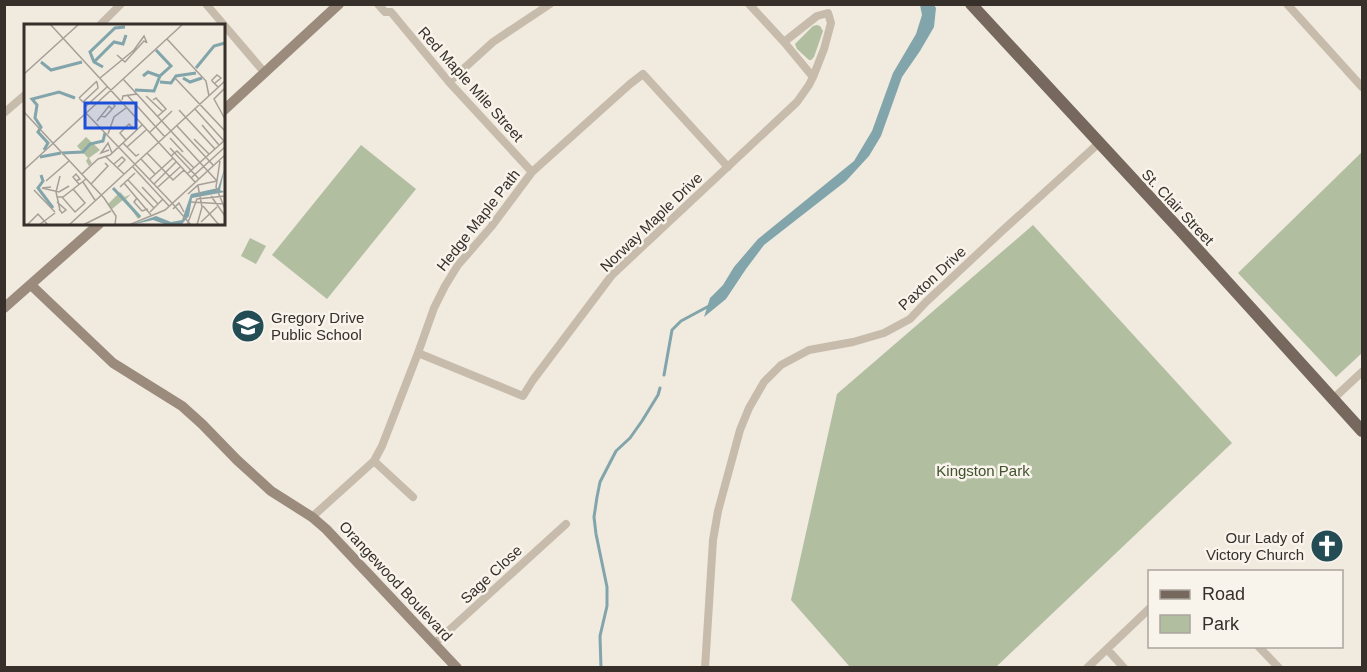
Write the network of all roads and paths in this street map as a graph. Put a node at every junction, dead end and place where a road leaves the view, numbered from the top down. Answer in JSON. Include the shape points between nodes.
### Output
{"nodes":[{"id":1,"x":121,"y":4,"type":"edge"},
{"id":2,"x":206,"y":4,"type":"edge"},
{"id":3,"x":339,"y":4,"type":"edge"},
{"id":4,"x":378,"y":4,"type":"edge"},
{"id":5,"x":550,"y":4,"type":"edge"},
{"id":6,"x":749,"y":4,"type":"edge"},
{"id":7,"x":971,"y":4,"type":"edge"},
{"id":8,"x":1287,"y":4,"type":"edge"},
{"id":9,"x":390,"y":8,"type":"edge"},
{"id":10,"x":101,"y":24,"type":"edge"},
{"id":11,"x":223,"y":24,"type":"edge"},
{"id":12,"x":225,"y":26,"type":"edge"},
{"id":13,"x":784,"y":42,"type":"junction"},
{"id":14,"x":265,"y":73,"type":"junction"},
{"id":15,"x":813,"y":76,"type":"junction"},
{"id":16,"x":449,"y":82,"type":"junction"},
{"id":17,"x":1362,"y":87,"type":"edge"},
{"id":18,"x":24,"y":96,"type":"edge"},
{"id":19,"x":225,"y":109,"type":"edge"},
{"id":20,"x":4,"y":113,"type":"edge"},
{"id":21,"x":1099,"y":143,"type":"junction"},
{"id":22,"x":728,"y":167,"type":"junction"},
{"id":23,"x":532,"y":172,"type":"junction"},
{"id":24,"x":98,"y":225,"type":"edge"},
{"id":25,"x":31,"y":285,"type":"junction"},
{"id":26,"x":4,"y":308,"type":"edge"},
{"id":27,"x":418,"y":353,"type":"junction"},
{"id":28,"x":1362,"y":372,"type":"edge"},
{"id":29,"x":1334,"y":398,"type":"junction"},
{"id":30,"x":1362,"y":431,"type":"edge"},
{"id":31,"x":374,"y":460,"type":"junction"},
{"id":32,"x":414,"y":497,"type":"dead end"},
{"id":33,"x":312,"y":518,"type":"junction"},
{"id":34,"x":566,"y":524,"type":"dead end"},
{"id":35,"x":1148,"y":609,"type":"edge"},
{"id":36,"x":434,"y":644,"type":"junction"},
{"id":37,"x":1260,"y":648,"type":"edge"},
{"id":38,"x":1107,"y":649,"type":"junction"},
{"id":39,"x":457,"y":668,"type":"edge"},
{"id":40,"x":705,"y":668,"type":"edge"},
{"id":41,"x":1086,"y":668,"type":"edge"},
{"id":42,"x":1124,"y":668,"type":"edge"},
{"id":43,"x":1279,"y":668,"type":"edge"}],
"edges":[{"from":1,"to":10,"type":"street"},
{"from":2,"to":11,"type":"street"},
{"from":3,"to":14,"type":"street"},
{"from":4,"to":9,"type":"street","name":"Red Maple Mile Street","via":[[385,12]]},
{"from":5,"to":16,"type":"street","via":[[493,42]]},
{"from":6,"to":13,"type":"street"},
{"from":7,"to":21,"type":"main road","name":"St. Clair Street"},
{"from":8,"to":17,"type":"street"},
{"from":9,"to":16,"type":"street","name":"Red Maple Mile Street"},
{"from":12,"to":14,"type":"street"},
{"from":13,"to":15,"type":"street"},
{"from":13,"to":15,"type":"street","name":"Norway Maple Drive","via":[[817,16],[828,13],[831,23]]},
{"from":14,"to":19,"type":"street"},
{"from":15,"to":22,"type":"street","name":"Norway Maple Drive","via":[[797,102]]},
{"from":16,"to":23,"type":"street","name":"Red Maple Mile Street"},
{"from":18,"to":20,"type":"street"},
{"from":21,"to":29,"type":"main road","name":"St. Clair Street"},
{"from":21,"to":40,"type":"street","name":"Paxton Drive","via":[[910,319],[884,333],[809,350],[782,365],[764,382],[740,430],[718,511]]},
{"from":22,"to":23,"type":"street","name":"Hedge Maple Path","via":[[643,74]]},
{"from":22,"to":27,"type":"street","name":"Norway Maple Drive","via":[[612,275],[523,396]]},
{"from":23,"to":27,"type":"street","name":"Hedge Maple Path","via":[[458,265],[434,308]]},
{"from":24,"to":25,"type":"street"},
{"from":25,"to":26,"type":"street"},
{"from":25,"to":33,"type":"street","name":"Orangewood Boulevard","via":[[113,363],[182,406],[271,491]]},
{"from":27,"to":31,"type":"street","name":"Hedge Maple Path"},
{"from":28,"to":29,"type":"street"},
{"from":29,"to":30,"type":"main road","name":"St. Clair Street"},
{"from":31,"to":32,"type":"street"},
{"from":31,"to":33,"type":"street","name":"Hedge Maple Path"},
{"from":33,"to":36,"type":"street","name":"Orangewood Boulevard"},
{"from":34,"to":36,"type":"street","name":"Sage Close"},
{"from":35,"to":38,"type":"street"},
{"from":36,"to":39,"type":"street","name":"Orangewood Boulevard"},
{"from":37,"to":43,"type":"street"},
{"from":38,"to":41,"type":"street"},
{"from":38,"to":42,"type":"street"}]}
